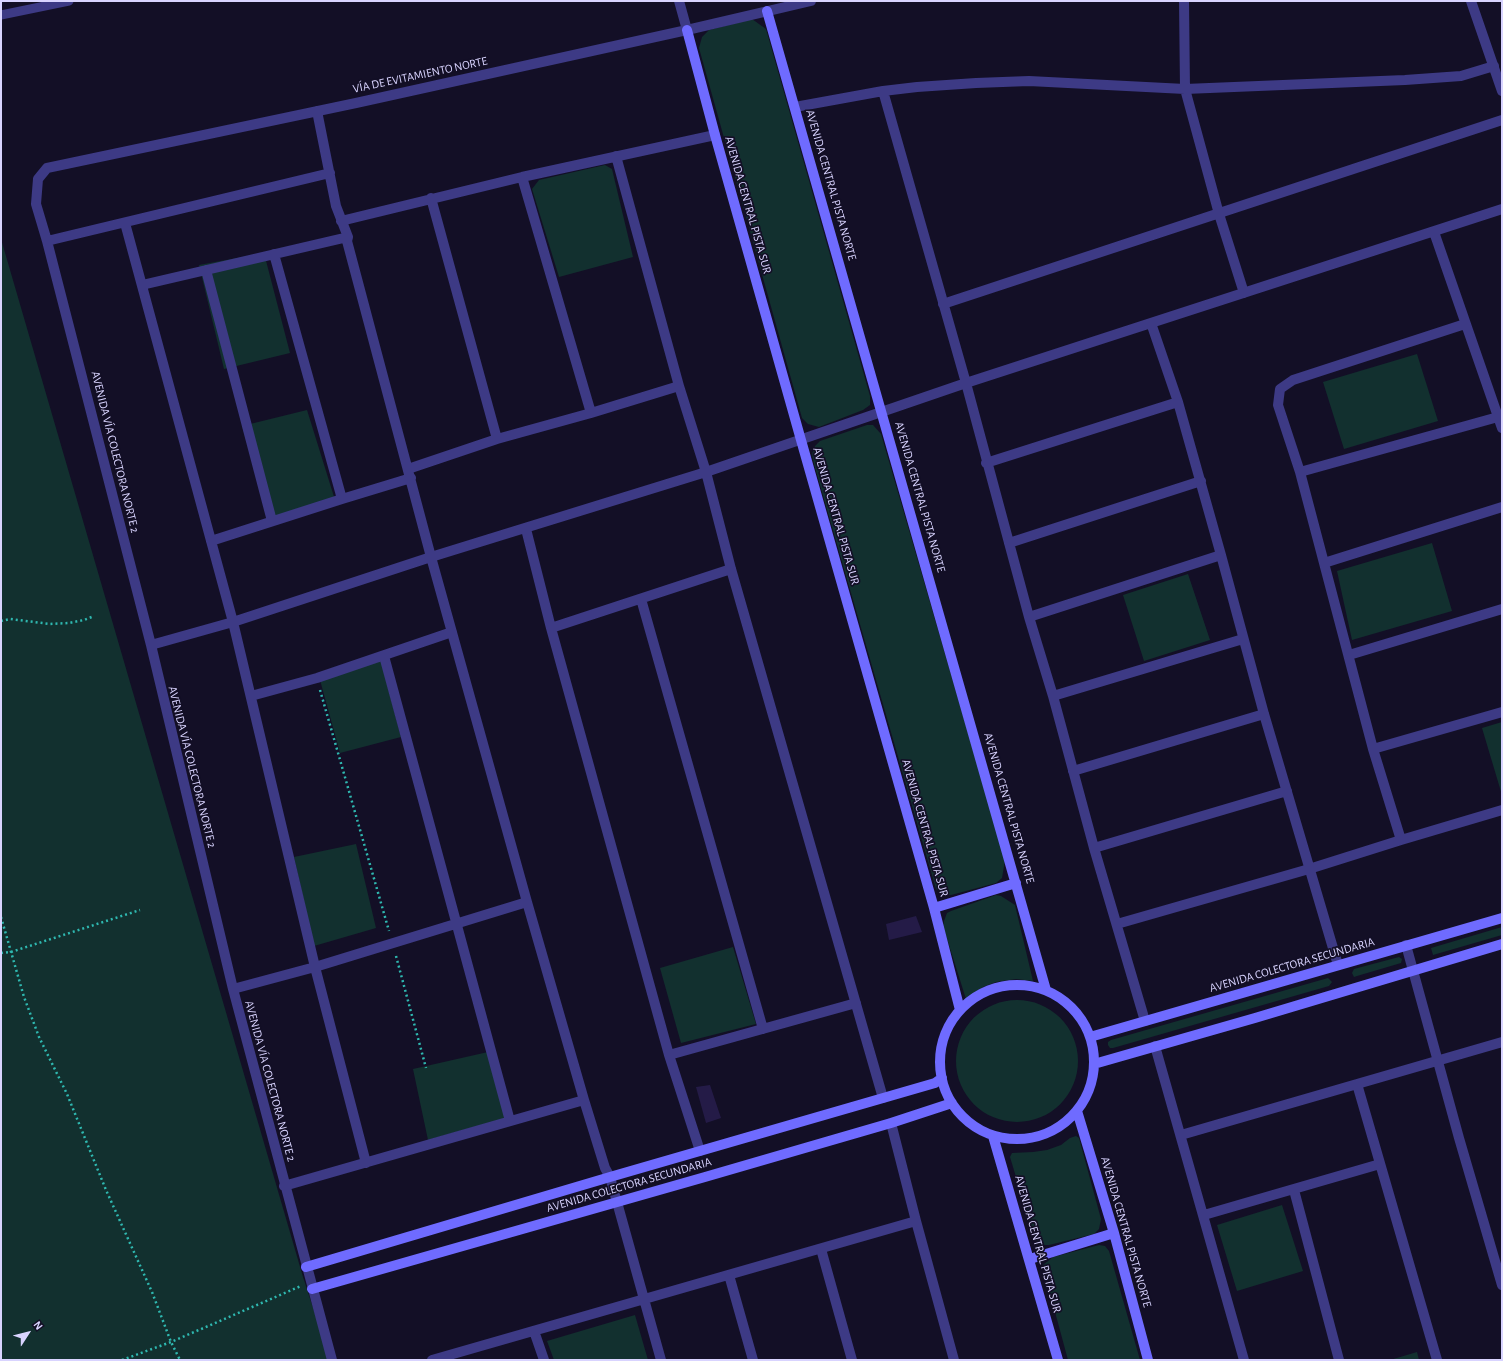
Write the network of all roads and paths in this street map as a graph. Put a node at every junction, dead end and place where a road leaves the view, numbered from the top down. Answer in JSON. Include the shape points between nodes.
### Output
{"nodes":[{"id":1,"x":69,"y":1,"type":"edge"},
{"id":2,"x":679,"y":1,"type":"edge"},
{"id":3,"x":811,"y":1,"type":"edge"},
{"id":4,"x":1184,"y":1,"type":"edge"},
{"id":5,"x":1471,"y":1,"type":"edge"},
{"id":6,"x":767,"y":11,"type":"junction"},
{"id":7,"x":1,"y":15,"type":"edge"},
{"id":8,"x":687,"y":30,"type":"junction"},
{"id":9,"x":1494,"y":66,"type":"junction"},
{"id":10,"x":1185,"y":89,"type":"junction"},
{"id":11,"x":883,"y":91,"type":"junction"},
{"id":12,"x":1502,"y":91,"type":"edge"},
{"id":13,"x":795,"y":107,"type":"junction"},
{"id":14,"x":317,"y":111,"type":"junction"},
{"id":15,"x":1502,"y":120,"type":"edge"},
{"id":16,"x":715,"y":135,"type":"junction"},
{"id":17,"x":616,"y":156,"type":"junction"},
{"id":18,"x":330,"y":173,"type":"junction"},
{"id":19,"x":522,"y":178,"type":"junction"},
{"id":20,"x":38,"y":179,"type":"joint"},
{"id":21,"x":431,"y":198,"type":"junction"},
{"id":22,"x":1502,"y":209,"type":"edge"},
{"id":23,"x":1219,"y":214,"type":"junction"},
{"id":24,"x":341,"y":221,"type":"junction"},
{"id":25,"x":125,"y":223,"type":"junction"},
{"id":26,"x":1434,"y":232,"type":"junction"},
{"id":27,"x":348,"y":237,"type":"junction"},
{"id":28,"x":47,"y":241,"type":"junction"},
{"id":29,"x":274,"y":254,"type":"junction"},
{"id":30,"x":206,"y":270,"type":"junction"},
{"id":31,"x":142,"y":285,"type":"junction"},
{"id":32,"x":1244,"y":293,"type":"junction"},
{"id":33,"x":943,"y":304,"type":"junction"},
{"id":34,"x":1151,"y":323,"type":"junction"},
{"id":35,"x":1465,"y":324,"type":"junction"},
{"id":36,"x":966,"y":383,"type":"junction"},
{"id":37,"x":679,"y":386,"type":"junction"},
{"id":38,"x":1178,"y":402,"type":"junction"},
{"id":39,"x":882,"y":412,"type":"junction"},
{"id":40,"x":591,"y":413,"type":"junction"},
{"id":41,"x":1498,"y":417,"type":"junction"},
{"id":42,"x":1502,"y":428,"type":"edge"},
{"id":43,"x":497,"y":439,"type":"junction"},
{"id":44,"x":801,"y":440,"type":"junction"},
{"id":45,"x":986,"y":463,"type":"junction"},
{"id":46,"x":706,"y":472,"type":"junction"},
{"id":47,"x":1300,"y":472,"type":"junction"},
{"id":48,"x":410,"y":474,"type":"junction"},
{"id":49,"x":1201,"y":481,"type":"junction"},
{"id":50,"x":342,"y":498,"type":"junction"},
{"id":51,"x":1502,"y":507,"type":"edge"},
{"id":52,"x":272,"y":522,"type":"junction"},
{"id":53,"x":526,"y":529,"type":"junction"},
{"id":54,"x":211,"y":541,"type":"junction"},
{"id":55,"x":1009,"y":543,"type":"junction"},
{"id":56,"x":1221,"y":555,"type":"junction"},
{"id":57,"x":431,"y":558,"type":"junction"},
{"id":58,"x":1324,"y":563,"type":"junction"},
{"id":59,"x":731,"y":569,"type":"junction"},
{"id":60,"x":641,"y":599,"type":"junction"},
{"id":61,"x":1502,"y":609,"type":"edge"},
{"id":62,"x":94,"y":616,"type":"dead end"},
{"id":63,"x":1029,"y":617,"type":"junction"},
{"id":64,"x":1,"y":621,"type":"edge"},
{"id":65,"x":233,"y":622,"type":"junction"},
{"id":66,"x":551,"y":628,"type":"junction"},
{"id":67,"x":452,"y":632,"type":"junction"},
{"id":68,"x":1243,"y":640,"type":"junction"},
{"id":69,"x":151,"y":645,"type":"junction"},
{"id":70,"x":1349,"y":655,"type":"junction"},
{"id":71,"x":384,"y":656,"type":"junction"},
{"id":72,"x":317,"y":678,"type":"junction"},
{"id":73,"x":251,"y":696,"type":"junction"},
{"id":74,"x":1053,"y":696,"type":"junction"},
{"id":75,"x":1502,"y":712,"type":"edge"},
{"id":76,"x":1264,"y":714,"type":"junction"},
{"id":77,"x":1373,"y":749,"type":"junction"},
{"id":78,"x":1073,"y":771,"type":"junction"},
{"id":79,"x":1287,"y":790,"type":"junction"},
{"id":80,"x":1502,"y":810,"type":"edge"},
{"id":81,"x":1401,"y":840,"type":"junction"},
{"id":82,"x":1094,"y":848,"type":"junction"},
{"id":83,"x":1309,"y":868,"type":"junction"},
{"id":84,"x":1016,"y":883,"type":"junction"},
{"id":85,"x":527,"y":902,"type":"junction"},
{"id":86,"x":934,"y":908,"type":"junction"},
{"id":87,"x":140,"y":910,"type":"dead end"},
{"id":88,"x":1,"y":917,"type":"edge"},
{"id":89,"x":1502,"y":918,"type":"edge"},
{"id":90,"x":457,"y":924,"type":"junction"},
{"id":91,"x":1116,"y":924,"type":"junction"},
{"id":92,"x":392,"y":943,"type":"junction"},
{"id":93,"x":1502,"y":944,"type":"edge"},
{"id":94,"x":1406,"y":946,"type":"junction"},
{"id":95,"x":11,"y":952,"type":"junction"},
{"id":96,"x":1,"y":954,"type":"edge"},
{"id":97,"x":1338,"y":965,"type":"junction"},
{"id":98,"x":315,"y":967,"type":"junction"},
{"id":99,"x":1413,"y":970,"type":"junction"},
{"id":100,"x":233,"y":989,"type":"junction"},
{"id":101,"x":1046,"y":990,"type":"junction"},
{"id":102,"x":856,"y":1003,"type":"junction"},
{"id":103,"x":960,"y":1010,"type":"junction"},
{"id":104,"x":1145,"y":1022,"type":"junction"},
{"id":105,"x":763,"y":1028,"type":"junction"},
{"id":106,"x":1090,"y":1037,"type":"junction"},
{"id":107,"x":1502,"y":1042,"type":"edge"},
{"id":108,"x":1155,"y":1046,"type":"junction"},
{"id":109,"x":669,"y":1055,"type":"junction"},
{"id":110,"x":1438,"y":1061,"type":"junction"},
{"id":111,"x":1094,"y":1064,"type":"junction"},
{"id":112,"x":426,"y":1068,"type":"dead end"},
{"id":113,"x":942,"y":1078,"type":"junction"},
{"id":114,"x":1357,"y":1084,"type":"junction"},
{"id":115,"x":883,"y":1098,"type":"junction"},
{"id":116,"x":584,"y":1100,"type":"junction"},
{"id":117,"x":952,"y":1103,"type":"junction"},
{"id":118,"x":1078,"y":1111,"type":"junction"},
{"id":119,"x":510,"y":1121,"type":"junction"},
{"id":120,"x":891,"y":1123,"type":"junction"},
{"id":121,"x":1181,"y":1135,"type":"junction"},
{"id":122,"x":993,"y":1136,"type":"junction"},
{"id":123,"x":700,"y":1151,"type":"junction"},
{"id":124,"x":366,"y":1163,"type":"junction"},
{"id":125,"x":1380,"y":1164,"type":"junction"},
{"id":126,"x":610,"y":1177,"type":"junction"},
{"id":127,"x":284,"y":1186,"type":"junction"},
{"id":128,"x":1294,"y":1190,"type":"junction"},
{"id":129,"x":617,"y":1202,"type":"junction"},
{"id":130,"x":1204,"y":1215,"type":"junction"},
{"id":131,"x":916,"y":1221,"type":"junction"},
{"id":132,"x":1114,"y":1233,"type":"junction"},
{"id":133,"x":821,"y":1249,"type":"junction"},
{"id":134,"x":1030,"y":1259,"type":"junction"},
{"id":135,"x":306,"y":1267,"type":"junction"},
{"id":136,"x":729,"y":1275,"type":"junction"},
{"id":137,"x":1502,"y":1285,"type":"edge"},
{"id":138,"x":311,"y":1286,"type":"junction"},
{"id":139,"x":644,"y":1300,"type":"junction"},
{"id":140,"x":534,"y":1331,"type":"junction"},
{"id":141,"x":171,"y":1342,"type":"junction"},
{"id":142,"x":443,"y":1359,"type":"edge"},
{"id":143,"x":122,"y":1360,"type":"edge"},
{"id":144,"x":180,"y":1360,"type":"edge"},
{"id":145,"x":332,"y":1360,"type":"edge"},
{"id":146,"x":432,"y":1360,"type":"edge"},
{"id":147,"x":544,"y":1360,"type":"edge"},
{"id":148,"x":661,"y":1360,"type":"edge"},
{"id":149,"x":753,"y":1360,"type":"edge"},
{"id":150,"x":852,"y":1360,"type":"edge"},
{"id":151,"x":954,"y":1360,"type":"edge"},
{"id":152,"x":1058,"y":1360,"type":"edge"},
{"id":153,"x":1148,"y":1360,"type":"edge"},
{"id":154,"x":1244,"y":1360,"type":"edge"},
{"id":155,"x":1339,"y":1360,"type":"edge"},
{"id":156,"x":1437,"y":1360,"type":"edge"}],
"edges":[{"from":1,"to":7,"type":"lane"},
{"from":2,"to":8,"type":"street"},
{"from":3,"to":6,"type":"street","name":"VÍA DE EVITAMIENTO NORTE"},
{"from":4,"to":10,"type":"street"},
{"from":5,"to":9,"type":"street"},
{"from":6,"to":8,"type":"street","name":"VÍA DE EVITAMIENTO NORTE"},
{"from":6,"to":13,"type":"street","name":"AVENIDA CENTRAL PISTA NORTE"},
{"from":8,"to":14,"type":"street","name":"VÍA DE EVITAMIENTO NORTE"},
{"from":8,"to":16,"type":"street","name":"AVENIDA CENTRAL PISTA SUR"},
{"from":9,"to":10,"type":"street","via":[[1461,76]]},
{"from":9,"to":12,"type":"street"},
{"from":10,"to":11,"type":"street","via":[[1029,81],[954,84]]},
{"from":10,"to":23,"type":"street"},
{"from":11,"to":13,"type":"street"},
{"from":11,"to":33,"type":"street"},
{"from":13,"to":39,"type":"street","name":"AVENIDA CENTRAL PISTA NORTE"},
{"from":14,"to":18,"type":"street"},
{"from":14,"to":20,"type":"street","name":"VÍA DE EVITAMIENTO NORTE","via":[[48,168]]},
{"from":15,"to":23,"type":"street"},
{"from":16,"to":17,"type":"street"},
{"from":16,"to":44,"type":"street","name":"AVENIDA CENTRAL PISTA SUR"},
{"from":17,"to":19,"type":"street"},
{"from":17,"to":37,"type":"street"},
{"from":18,"to":24,"type":"street"},
{"from":18,"to":25,"type":"street"},
{"from":19,"to":21,"type":"street"},
{"from":19,"to":40,"type":"street"},
{"from":20,"to":28,"type":"street","name":"AVENIDA VÍA COLECTORA NORTE 2","via":[[36,204]]},
{"from":21,"to":24,"type":"street"},
{"from":21,"to":43,"type":"street"},
{"from":22,"to":26,"type":"street"},
{"from":23,"to":32,"type":"street"},
{"from":23,"to":33,"type":"street"},
{"from":24,"to":27,"type":"street"},
{"from":25,"to":28,"type":"street"},
{"from":25,"to":31,"type":"street"},
{"from":26,"to":32,"type":"street"},
{"from":26,"to":35,"type":"street"},
{"from":27,"to":29,"type":"street"},
{"from":27,"to":48,"type":"street"},
{"from":28,"to":69,"type":"street","name":"AVENIDA VÍA COLECTORA NORTE 2"},
{"from":29,"to":30,"type":"street"},
{"from":29,"to":50,"type":"street"},
{"from":30,"to":31,"type":"street"},
{"from":30,"to":52,"type":"street"},
{"from":31,"to":54,"type":"street"},
{"from":32,"to":34,"type":"street"},
{"from":33,"to":36,"type":"street"},
{"from":34,"to":36,"type":"street"},
{"from":34,"to":38,"type":"street"},
{"from":35,"to":41,"type":"street"},
{"from":35,"to":47,"type":"street","via":[[1293,380],[1280,389],[1278,405]]},
{"from":36,"to":39,"type":"street"},
{"from":36,"to":45,"type":"street"},
{"from":37,"to":40,"type":"street"},
{"from":37,"to":46,"type":"street"},
{"from":38,"to":45,"type":"street"},
{"from":38,"to":49,"type":"street"},
{"from":39,"to":44,"type":"street"},
{"from":39,"to":84,"type":"street","name":"AVENIDA CENTRAL PISTA NORTE"},
{"from":40,"to":43,"type":"street"},
{"from":41,"to":42,"type":"street"},
{"from":41,"to":47,"type":"street"},
{"from":43,"to":48,"type":"street"},
{"from":44,"to":46,"type":"street"},
{"from":44,"to":86,"type":"street","name":"AVENIDA CENTRAL PISTA SUR"},
{"from":45,"to":55,"type":"street"},
{"from":46,"to":53,"type":"street"},
{"from":46,"to":59,"type":"street"},
{"from":47,"to":58,"type":"street"},
{"from":48,"to":50,"type":"street"},
{"from":48,"to":57,"type":"street"},
{"from":49,"to":55,"type":"street"},
{"from":49,"to":56,"type":"street"},
{"from":50,"to":52,"type":"street"},
{"from":51,"to":58,"type":"street"},
{"from":52,"to":54,"type":"street"},
{"from":53,"to":57,"type":"street"},
{"from":53,"to":66,"type":"street"},
{"from":54,"to":65,"type":"street"},
{"from":55,"to":63,"type":"street"},
{"from":56,"to":63,"type":"street"},
{"from":56,"to":68,"type":"street"},
{"from":57,"to":65,"type":"street"},
{"from":57,"to":67,"type":"street"},
{"from":58,"to":70,"type":"street"},
{"from":59,"to":60,"type":"street"},
{"from":59,"to":102,"type":"street"},
{"from":60,"to":66,"type":"street"},
{"from":60,"to":105,"type":"street"},
{"from":61,"to":70,"type":"street"},
{"from":62,"to":64,"type":"path","via":[[69,623],[50,624],[10,619]]},
{"from":63,"to":74,"type":"street"},
{"from":65,"to":69,"type":"street"},
{"from":65,"to":73,"type":"street"},
{"from":66,"to":109,"type":"street"},
{"from":67,"to":71,"type":"street"},
{"from":67,"to":85,"type":"street"},
{"from":68,"to":74,"type":"street"},
{"from":68,"to":76,"type":"street"},
{"from":69,"to":100,"type":"street","name":"AVENIDA VÍA COLECTORA NORTE 2"},
{"from":70,"to":77,"type":"street"},
{"from":71,"to":72,"type":"street"},
{"from":71,"to":90,"type":"street"},
{"from":72,"to":73,"type":"street"},
{"from":72,"to":92,"type":"path"},
{"from":73,"to":98,"type":"street"},
{"from":74,"to":78,"type":"street"},
{"from":75,"to":77,"type":"street"},
{"from":76,"to":78,"type":"street"},
{"from":76,"to":79,"type":"street"},
{"from":77,"to":81,"type":"street"},
{"from":78,"to":82,"type":"street"},
{"from":79,"to":82,"type":"street"},
{"from":79,"to":83,"type":"street"},
{"from":80,"to":81,"type":"street"},
{"from":81,"to":83,"type":"street"},
{"from":82,"to":91,"type":"street"},
{"from":83,"to":91,"type":"street"},
{"from":83,"to":97,"type":"street"},
{"from":84,"to":86,"type":"street"},
{"from":84,"to":101,"type":"street","name":"AVENIDA CENTRAL PISTA NORTE"},
{"from":85,"to":90,"type":"street"},
{"from":85,"to":116,"type":"street"},
{"from":86,"to":103,"type":"street","name":"AVENIDA CENTRAL PISTA SUR"},
{"from":87,"to":95,"type":"path"},
{"from":88,"to":95,"type":"path"},
{"from":89,"to":94,"type":"street","name":"AVENIDA COLECTORA SECUNDARIA"},
{"from":90,"to":92,"type":"street"},
{"from":90,"to":119,"type":"street"},
{"from":91,"to":104,"type":"street"},
{"from":92,"to":98,"type":"street"},
{"from":92,"to":112,"type":"path"},
{"from":93,"to":99,"type":"street"},
{"from":94,"to":97,"type":"street","name":"AVENIDA COLECTORA SECUNDARIA"},
{"from":94,"to":99,"type":"street"},
{"from":95,"to":96,"type":"path"},
{"from":95,"to":141,"type":"path","via":[[39,1038],[67,1094]]},
{"from":97,"to":104,"type":"street","name":"AVENIDA COLECTORA SECUNDARIA"},
{"from":98,"to":100,"type":"street"},
{"from":98,"to":124,"type":"street"},
{"from":99,"to":108,"type":"street"},
{"from":99,"to":110,"type":"street"},
{"from":100,"to":127,"type":"street","name":"AVENIDA VÍA COLECTORA NORTE 2"},
{"from":101,"to":103,"type":"street","via":[[1009,985],[991,989],[974,998]]},
{"from":101,"to":106,"type":"street","via":[[1076,1012]]},
{"from":102,"to":105,"type":"street"},
{"from":102,"to":115,"type":"street"},
{"from":103,"to":113,"type":"street","via":[[943,1042],[940,1060]]},
{"from":104,"to":106,"type":"street","name":"AVENIDA COLECTORA SECUNDARIA"},
{"from":105,"to":109,"type":"street"},
{"from":106,"to":111,"type":"street"},
{"from":107,"to":110,"type":"street"},
{"from":108,"to":111,"type":"street"},
{"from":108,"to":121,"type":"street"},
{"from":109,"to":123,"type":"street"},
{"from":110,"to":114,"type":"street"},
{"from":110,"to":137,"type":"street"},
{"from":111,"to":118,"type":"street","via":[[1090,1089]]},
{"from":113,"to":115,"type":"street","name":"AVENIDA COLECTORA SECUNDARIA","via":[[935,1084]]},
{"from":113,"to":117,"type":"street"},
{"from":114,"to":121,"type":"street"},
{"from":114,"to":125,"type":"street"},
{"from":115,"to":123,"type":"street","name":"AVENIDA COLECTORA SECUNDARIA"},
{"from":116,"to":119,"type":"street"},
{"from":116,"to":126,"type":"street"},
{"from":117,"to":120,"type":"street","name":"AVENIDA COLECTORA SECUNDARIA"},
{"from":117,"to":122,"type":"street","via":[[963,1117]]},
{"from":118,"to":122,"type":"street","via":[[1060,1127],[1040,1136],[1016,1140]]},
{"from":118,"to":132,"type":"street","name":"AVENIDA CENTRAL PISTA NORTE"},
{"from":119,"to":124,"type":"street"},
{"from":120,"to":129,"type":"street","name":"AVENIDA COLECTORA SECUNDARIA"},
{"from":120,"to":131,"type":"street"},
{"from":121,"to":130,"type":"street"},
{"from":122,"to":134,"type":"street","name":"AVENIDA CENTRAL PISTA SUR"},
{"from":123,"to":126,"type":"street","name":"AVENIDA COLECTORA SECUNDARIA"},
{"from":124,"to":127,"type":"street"},
{"from":125,"to":128,"type":"street"},
{"from":125,"to":156,"type":"street"},
{"from":126,"to":129,"type":"street"},
{"from":126,"to":135,"type":"street","name":"AVENIDA COLECTORA SECUNDARIA"},
{"from":127,"to":135,"type":"street","name":"AVENIDA VÍA COLECTORA NORTE 2"},
{"from":128,"to":130,"type":"street"},
{"from":128,"to":155,"type":"street"},
{"from":129,"to":138,"type":"street","name":"AVENIDA COLECTORA SECUNDARIA"},
{"from":129,"to":139,"type":"street"},
{"from":130,"to":154,"type":"street"},
{"from":131,"to":133,"type":"street"},
{"from":131,"to":151,"type":"street"},
{"from":132,"to":134,"type":"street"},
{"from":132,"to":153,"type":"street","name":"AVENIDA CENTRAL PISTA NORTE"},
{"from":133,"to":136,"type":"street"},
{"from":133,"to":150,"type":"street"},
{"from":134,"to":152,"type":"street","name":"AVENIDA CENTRAL PISTA SUR"},
{"from":135,"to":138,"type":"street","name":"AVENIDA VÍA COLECTORA NORTE 2"},
{"from":136,"to":139,"type":"street"},
{"from":136,"to":149,"type":"street"},
{"from":138,"to":141,"type":"path"},
{"from":138,"to":145,"type":"street","name":"AVENIDA VÍA COLECTORA NORTE 2"},
{"from":139,"to":140,"type":"street"},
{"from":139,"to":148,"type":"street"},
{"from":140,"to":142,"type":"street"},
{"from":140,"to":147,"type":"street"},
{"from":141,"to":143,"type":"path"},
{"from":141,"to":144,"type":"path"},
{"from":142,"to":146,"type":"street"}]}
